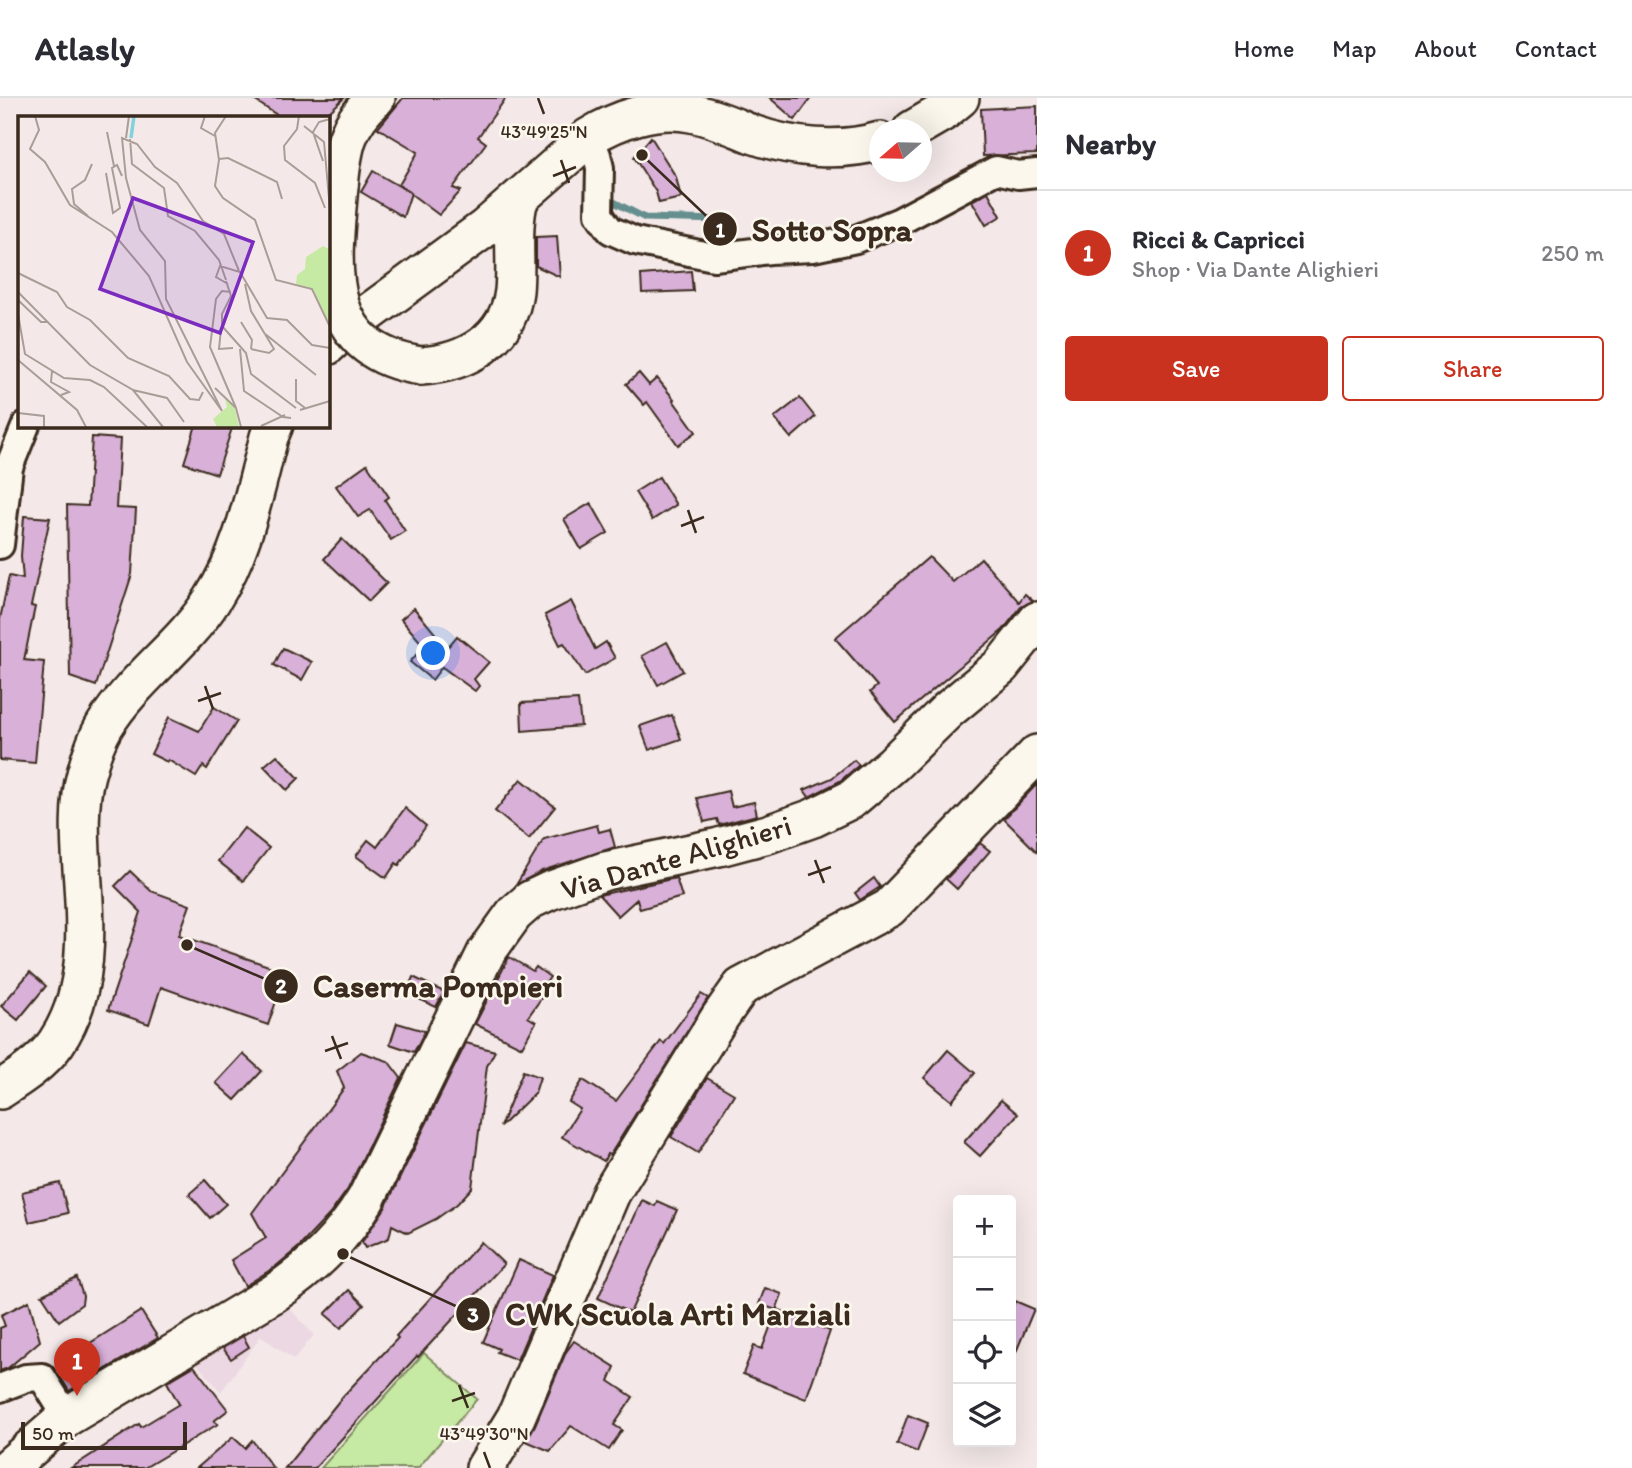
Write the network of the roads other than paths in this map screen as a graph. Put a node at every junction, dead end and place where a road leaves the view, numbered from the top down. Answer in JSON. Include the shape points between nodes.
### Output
{"nodes":[{"id":1,"x":376,"y":98,"type":"edge"},
{"id":2,"x":960,"y":98,"type":"edge"},
{"id":3,"x":931,"y":119,"type":"edge"},
{"id":4,"x":338,"y":137,"type":"edge"},
{"id":5,"x":589,"y":137,"type":"junction"},
{"id":6,"x":869,"y":143,"type":"edge"},
{"id":7,"x":1037,"y":173,"type":"edge"},
{"id":8,"x":519,"y":200,"type":"junction"},
{"id":9,"x":485,"y":228,"type":"junction"},
{"id":10,"x":514,"y":279,"type":"junction"},
{"id":11,"x":329,"y":344,"type":"edge"},
{"id":12,"x":25,"y":427,"type":"edge"},
{"id":13,"x":273,"y":427,"type":"edge"},
{"id":14,"x":0,"y":545,"type":"edge"},
{"id":15,"x":1037,"y":621,"type":"edge"},
{"id":16,"x":1037,"y":754,"type":"edge"},
{"id":17,"x":0,"y":1090,"type":"edge"},
{"id":18,"x":0,"y":1388,"type":"edge"},
{"id":19,"x":67,"y":1417,"type":"junction"},
{"id":20,"x":8,"y":1468,"type":"edge"},
{"id":21,"x":485,"y":1468,"type":"edge"}],
"edges":[{"from":1,"to":4,"type":"street"},
{"from":2,"to":3,"type":"street"},
{"from":4,"to":10,"type":"street","bridge":true,"via":[[343,148],[333,275],[346,319],[361,340],[399,363],[439,365],[464,357],[488,343],[501,328]]},
{"from":5,"to":6,"type":"street","via":[[625,119],[665,111],[721,120],[782,143],[839,147]]},
{"from":5,"to":7,"type":"street","via":[[600,168],[598,214],[610,230],[635,241],[714,257],[832,245],[883,229],[996,170]]},
{"from":5,"to":8,"type":"street"},
{"from":8,"to":9,"type":"street"},
{"from":8,"to":10,"type":"street","via":[[513,229]]},
{"from":9,"to":10,"type":"street"},
{"from":9,"to":11,"type":"street"},
{"from":12,"to":14,"type":"street","via":[[9,467]]},
{"from":13,"to":17,"type":"street","via":[[250,516],[217,591],[104,726],[85,776],[79,837],[84,950],[74,1010],[55,1044],[31,1069]]},
{"from":15,"to":19,"type":"street","name":"Via Dante Alighieri","via":[[1001,666],[852,799],[768,834],[606,871],[530,900],[486,953],[366,1199],[333,1245],[273,1294]]},
{"from":16,"to":21,"type":"street","via":[[889,908],[741,987],[611,1194],[516,1417]]},
{"from":18,"to":19,"type":"street","via":[[42,1377]]},
{"from":19,"to":20,"type":"street","name":"Via Dante Alighieri"}]}
